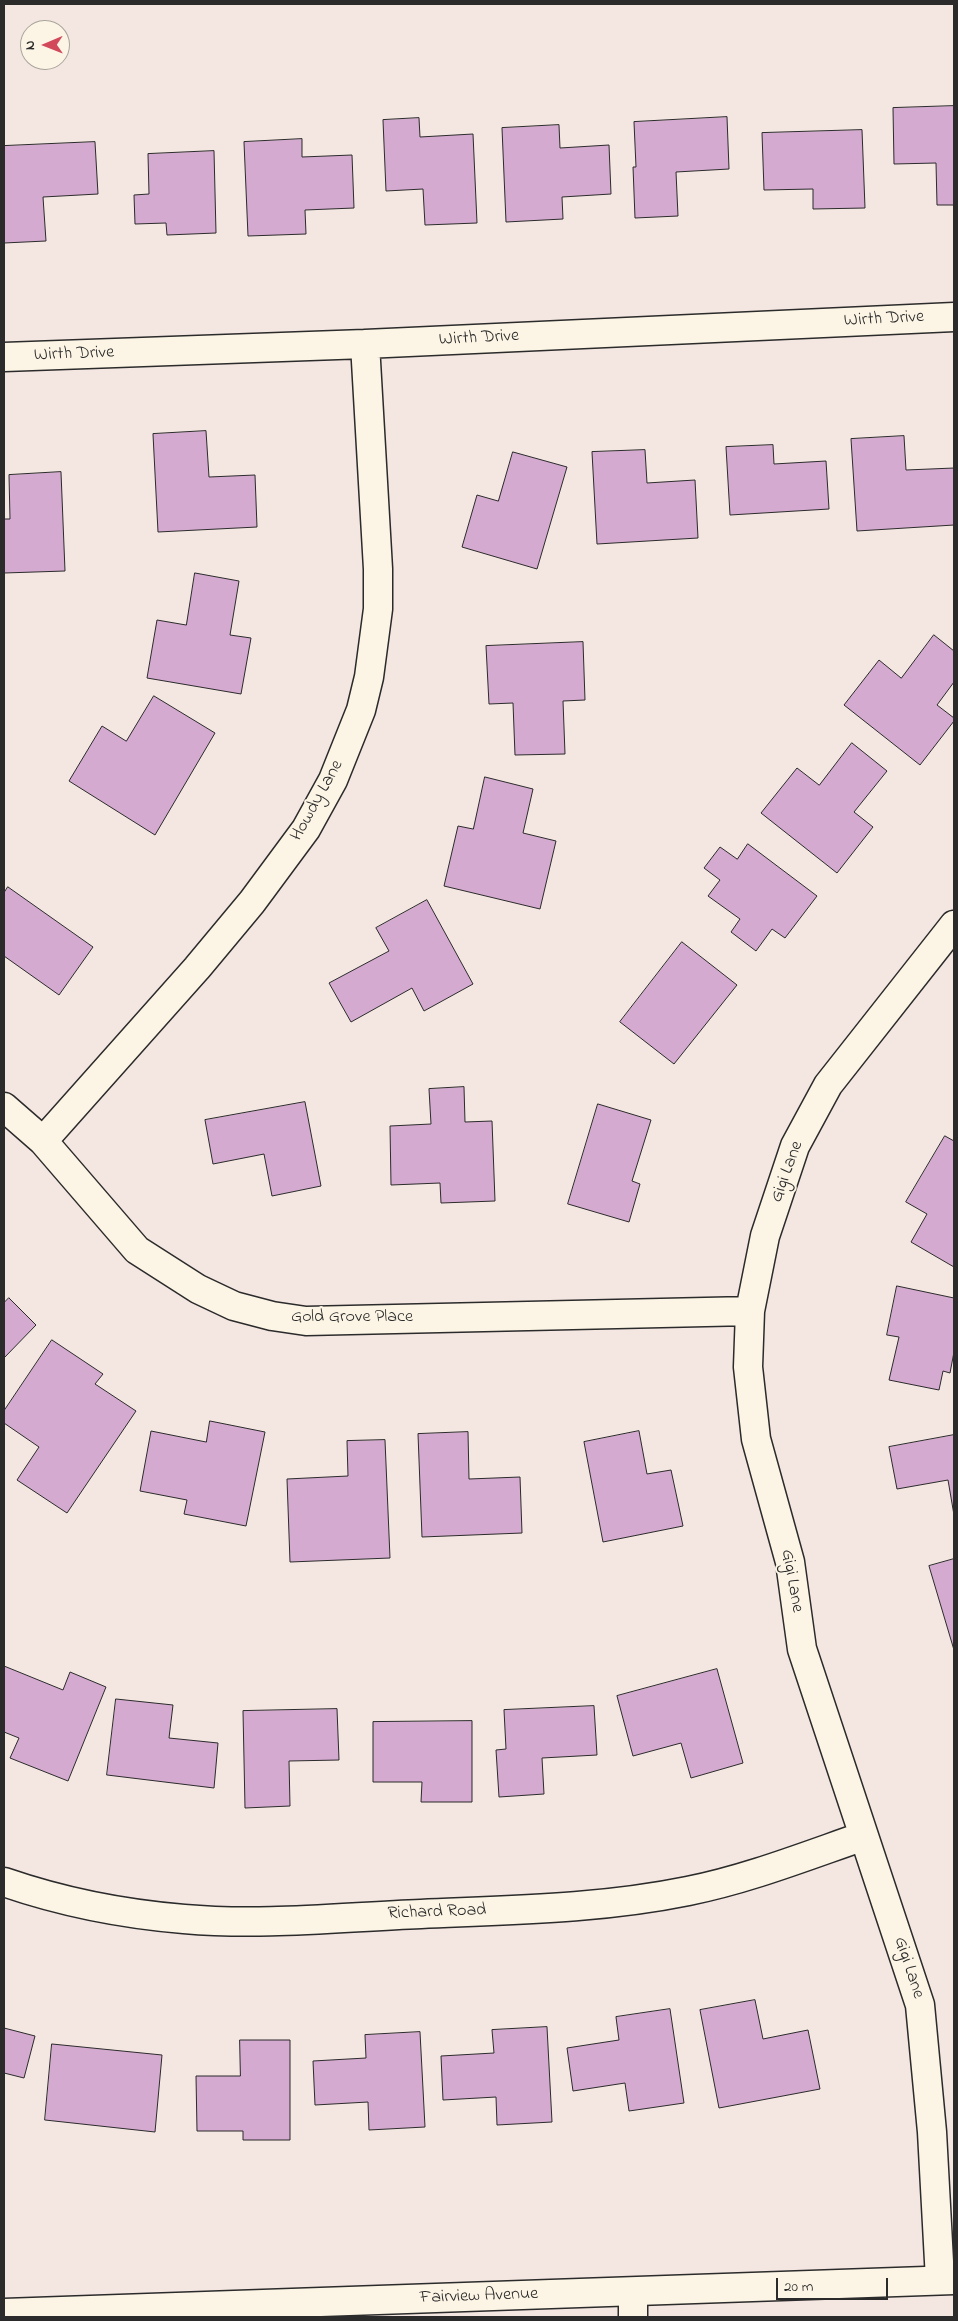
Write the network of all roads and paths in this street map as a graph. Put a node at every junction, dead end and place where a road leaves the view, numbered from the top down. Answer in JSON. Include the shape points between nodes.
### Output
{"nodes":[{"id":1,"x":954,"y":317,"type":"edge"},
{"id":2,"x":365,"y":344,"type":"junction"},
{"id":3,"x":4,"y":358,"type":"edge"},
{"id":4,"x":954,"y":925,"type":"edge"},
{"id":5,"x":4,"y":1107,"type":"edge"},
{"id":6,"x":43,"y":1141,"type":"junction"},
{"id":7,"x":750,"y":1310,"type":"junction"},
{"id":8,"x":864,"y":1836,"type":"junction"},
{"id":9,"x":4,"y":1882,"type":"edge"},
{"id":10,"x":947,"y":2280,"type":"edge"},
{"id":11,"x":633,"y":2304,"type":"edge"},
{"id":12,"x":4,"y":2313,"type":"edge"}],
"edges":[{"from":1,"to":2,"type":"street","name":"Wirth Drive"},
{"from":2,"to":3,"type":"street","name":"Wirth Drive"},
{"from":2,"to":6,"type":"street","name":"Howdy Lane","via":[[378,609],[361,710],[333,780],[306,829],[252,902]]},
{"from":4,"to":7,"type":"street","name":"Gigi Lane","via":[[828,1085],[795,1146],[765,1236]]},
{"from":5,"to":6,"type":"street","name":"Gold Grove Place"},
{"from":6,"to":7,"type":"street","name":"Gold Grove Place","via":[[137,1250],[198,1289],[234,1306],[272,1316],[306,1321]]},
{"from":7,"to":8,"type":"street","name":"Gigi Lane","via":[[748,1367],[756,1439],[790,1562],[802,1649]]},
{"from":8,"to":9,"type":"street","name":"Richard Road","via":[[723,1883],[634,1901],[573,1908],[243,1921],[185,1919],[78,1904]]},
{"from":8,"to":10,"type":"street","name":"Gigi Lane","via":[[920,2005]]},
{"from":10,"to":11,"type":"street","name":"Fairview Avenue"},
{"from":11,"to":12,"type":"street","name":"Fairview Avenue"}]}
